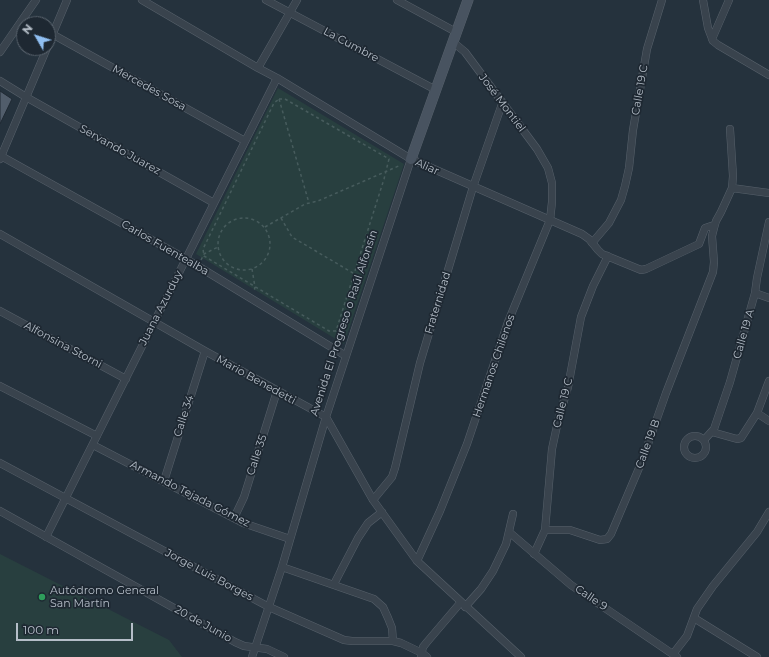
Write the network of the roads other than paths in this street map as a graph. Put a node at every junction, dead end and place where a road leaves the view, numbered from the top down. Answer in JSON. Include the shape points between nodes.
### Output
{"nodes":[{"id":1,"x":36,"y":0,"type":"edge"},
{"id":2,"x":66,"y":0,"type":"edge"},
{"id":3,"x":142,"y":0,"type":"edge"},
{"id":4,"x":266,"y":0,"type":"edge"},
{"id":5,"x":297,"y":0,"type":"edge"},
{"id":6,"x":397,"y":0,"type":"edge"},
{"id":7,"x":468,"y":0,"type":"edge"},
{"id":8,"x":662,"y":0,"type":"edge"},
{"id":9,"x":703,"y":0,"type":"edge"},
{"id":10,"x":729,"y":0,"type":"edge"},
{"id":11,"x":290,"y":13,"type":"junction"},
{"id":12,"x":56,"y":24,"type":"edge"},
{"id":13,"x":56,"y":36,"type":"edge"},
{"id":14,"x":454,"y":37,"type":"junction"},
{"id":15,"x":712,"y":39,"type":"junction"},
{"id":16,"x":0,"y":52,"type":"edge"},
{"id":17,"x":44,"y":56,"type":"edge"},
{"id":18,"x":258,"y":68,"type":"junction"},
{"id":19,"x":769,"y":73,"type":"edge"},
{"id":20,"x":277,"y":78,"type":"junction"},
{"id":21,"x":0,"y":81,"type":"edge"},
{"id":22,"x":436,"y":90,"type":"junction"},
{"id":23,"x":26,"y":97,"type":"junction"},
{"id":24,"x":502,"y":104,"type":"junction"},
{"id":25,"x":730,"y":129,"type":"dead end"},
{"id":26,"x":245,"y":141,"type":"junction"},
{"id":27,"x":1,"y":158,"type":"edge"},
{"id":28,"x":410,"y":161,"type":"junction"},
{"id":29,"x":548,"y":168,"type":"joint"},
{"id":30,"x":473,"y":187,"type":"junction"},
{"id":31,"x":732,"y":188,"type":"junction"},
{"id":32,"x":769,"y":193,"type":"edge"},
{"id":33,"x":214,"y":204,"type":"junction"},
{"id":34,"x":550,"y":220,"type":"junction"},
{"id":35,"x":769,"y":222,"type":"edge"},
{"id":36,"x":714,"y":225,"type":"junction"},
{"id":37,"x":0,"y":234,"type":"edge"},
{"id":38,"x":767,"y":241,"type":"edge"},
{"id":39,"x":592,"y":243,"type":"junction"},
{"id":40,"x":608,"y":256,"type":"junction"},
{"id":41,"x":186,"y":259,"type":"junction"},
{"id":42,"x":755,"y":294,"type":"junction"},
{"id":43,"x":769,"y":298,"type":"edge"},
{"id":44,"x":0,"y":311,"type":"edge"},
{"id":45,"x":154,"y":323,"type":"junction"},
{"id":46,"x":205,"y":351,"type":"junction"},
{"id":47,"x":346,"y":356,"type":"junction"},
{"id":48,"x":126,"y":379,"type":"junction"},
{"id":49,"x":769,"y":381,"type":"edge"},
{"id":50,"x":0,"y":386,"type":"edge"},
{"id":51,"x":277,"y":391,"type":"junction"},
{"id":52,"x":756,"y":413,"type":"junction"},
{"id":53,"x":326,"y":418,"type":"junction"},
{"id":54,"x":769,"y":421,"type":"edge"},
{"id":55,"x":712,"y":432,"type":"junction"},
{"id":56,"x":97,"y":436,"type":"junction"},
{"id":57,"x":704,"y":440,"type":"dead end"},
{"id":58,"x":93,"y":445,"type":"junction"},
{"id":59,"x":0,"y":463,"type":"edge"},
{"id":60,"x":164,"y":481,"type":"junction"},
{"id":61,"x":66,"y":498,"type":"junction"},
{"id":62,"x":373,"y":500,"type":"junction"},
{"id":63,"x":0,"y":512,"type":"edge"},
{"id":64,"x":382,"y":512,"type":"junction"},
{"id":65,"x":769,"y":512,"type":"edge"},
{"id":66,"x":513,"y":514,"type":"dead end"},
{"id":67,"x":234,"y":518,"type":"junction"},
{"id":68,"x":545,"y":530,"type":"junction"},
{"id":69,"x":509,"y":532,"type":"junction"},
{"id":70,"x":46,"y":537,"type":"junction"},
{"id":71,"x":290,"y":539,"type":"junction"},
{"id":72,"x":534,"y":554,"type":"junction"},
{"id":73,"x":417,"y":561,"type":"junction"},
{"id":74,"x":282,"y":566,"type":"junction"},
{"id":75,"x":334,"y":584,"type":"junction"},
{"id":76,"x":463,"y":604,"type":"junction"},
{"id":77,"x":269,"y":607,"type":"junction"},
{"id":78,"x":694,"y":618,"type":"junction"},
{"id":79,"x":393,"y":641,"type":"junction"},
{"id":80,"x":255,"y":647,"type":"junction"},
{"id":81,"x":423,"y":656,"type":"edge"},
{"id":82,"x":676,"y":656,"type":"edge"},
{"id":83,"x":252,"y":657,"type":"edge"},
{"id":84,"x":284,"y":657,"type":"edge"},
{"id":85,"x":520,"y":657,"type":"edge"},
{"id":86,"x":757,"y":657,"type":"edge"}],
"edges":[{"from":1,"to":16,"type":"street"},
{"from":2,"to":12,"type":"street"},
{"from":3,"to":18,"type":"street","name":"Aliar"},
{"from":4,"to":11,"type":"street","name":"La Cumbre"},
{"from":5,"to":11,"type":"street"},
{"from":6,"to":14,"type":"street","name":"José Montiel"},
{"from":7,"to":14,"type":"street","name":"Avenida El Progreso o Raúl Alfonsín"},
{"from":8,"to":39,"type":"street","name":"Calle 19 C","via":[[647,48],[629,168],[621,200],[609,223]]},
{"from":9,"to":15,"type":"street"},
{"from":10,"to":15,"type":"street"},
{"from":11,"to":18,"type":"street"},
{"from":11,"to":22,"type":"street","name":"La Cumbre"},
{"from":13,"to":26,"type":"street","name":"Mercedes Sosa"},
{"from":14,"to":22,"type":"street","name":"Avenida El Progreso o Raúl Alfonsín"},
{"from":14,"to":24,"type":"street","name":"José Montiel"},
{"from":15,"to":19,"type":"street"},
{"from":17,"to":23,"type":"street"},
{"from":18,"to":20,"type":"street","name":"Aliar"},
{"from":20,"to":26,"type":"street","name":"Juana Azurduy"},
{"from":20,"to":28,"type":"street","name":"Aliar"},
{"from":21,"to":23,"type":"street","name":"Servando Juarez"},
{"from":22,"to":28,"type":"street","name":"Avenida El Progreso o Raúl Alfonsín"},
{"from":23,"to":27,"type":"street"},
{"from":23,"to":33,"type":"street","name":"Servando Juarez"},
{"from":24,"to":29,"type":"street","name":"José Montiel","via":[[537,149]]},
{"from":24,"to":30,"type":"street","name":"Fraternidad"},
{"from":25,"to":31,"type":"street"},
{"from":26,"to":33,"type":"street","name":"Juana Azurduy"},
{"from":27,"to":41,"type":"street","name":"Carlos Fuentealba"},
{"from":28,"to":30,"type":"street","name":"Aliar"},
{"from":28,"to":47,"type":"street","name":"Avenida El Progreso o Raúl Alfonsín"},
{"from":29,"to":34,"type":"street","name":"Hermanos Chilenos","via":[[552,189]]},
{"from":30,"to":34,"type":"street","name":"Aliar"},
{"from":30,"to":62,"type":"street","name":"Fraternidad","via":[[420,363],[395,468],[392,477]]},
{"from":31,"to":32,"type":"street"},
{"from":31,"to":36,"type":"street"},
{"from":33,"to":41,"type":"street","name":"Juana Azurduy"},
{"from":34,"to":39,"type":"street","name":"Aliar","via":[[582,234]]},
{"from":34,"to":73,"type":"street","name":"Hermanos Chilenos","via":[[508,322],[467,444]]},
{"from":35,"to":38,"type":"street","name":"Calle 19 A"},
{"from":36,"to":40,"type":"street","name":"Aliar","via":[[705,228],[699,244],[646,269],[641,270]]},
{"from":36,"to":68,"type":"street","name":"Calle 19 B","via":[[713,272],[642,461],[611,534],[607,539],[600,540],[570,530]]},
{"from":37,"to":45,"type":"street","name":"Mario Benedetti"},
{"from":38,"to":42,"type":"street","name":"Calle 19 A"},
{"from":39,"to":40,"type":"street","name":"Aliar"},
{"from":40,"to":68,"type":"street","name":"Calle 19 C","via":[[581,317],[568,387],[552,449]]},
{"from":41,"to":45,"type":"street","name":"Juana Azurduy"},
{"from":41,"to":47,"type":"street","name":"Carlos Fuentealba"},
{"from":42,"to":43,"type":"street"},
{"from":42,"to":55,"type":"street","name":"Calle 19 A","via":[[730,382]]},
{"from":44,"to":48,"type":"street","name":"Alfonsina Storni"},
{"from":45,"to":46,"type":"street","name":"Mario Benedetti"},
{"from":45,"to":48,"type":"street","name":"Juana Azurduy"},
{"from":46,"to":51,"type":"street","name":"Mario Benedetti"},
{"from":46,"to":60,"type":"street","name":"Calle 34"},
{"from":47,"to":53,"type":"street","name":"Avenida El Progreso o Raúl Alfonsín"},
{"from":48,"to":56,"type":"street","name":"Juana Azurduy"},
{"from":49,"to":52,"type":"street"},
{"from":50,"to":56,"type":"street"},
{"from":51,"to":53,"type":"street","name":"Mario Benedetti"},
{"from":51,"to":67,"type":"street","name":"Calle 35","via":[[244,497]]},
{"from":52,"to":54,"type":"street"},
{"from":52,"to":55,"type":"street","via":[[737,440]]},
{"from":53,"to":62,"type":"street"},
{"from":53,"to":71,"type":"street","name":"Avenida El Progreso o Raúl Alfonsín"},
{"from":55,"to":57,"type":"street","name":"Calle 19 A"},
{"from":56,"to":58,"type":"street","name":"Juana Azurduy"},
{"from":58,"to":60,"type":"street","name":"Armando Tejada Gómez"},
{"from":58,"to":61,"type":"street","name":"Juana Azurduy"},
{"from":59,"to":61,"type":"street","name":"Jorge Luis Borges"},
{"from":60,"to":67,"type":"street","name":"Armando Tejada Gómez"},
{"from":61,"to":70,"type":"street","name":"Juana Azurduy"},
{"from":61,"to":77,"type":"street","name":"Jorge Luis Borges"},
{"from":62,"to":64,"type":"street"},
{"from":63,"to":70,"type":"street","name":"20 de Junio"},
{"from":64,"to":73,"type":"street"},
{"from":64,"to":75,"type":"street","via":[[368,523],[358,538]]},
{"from":65,"to":78,"type":"street","via":[[757,532],[701,603]]},
{"from":66,"to":69,"type":"street"},
{"from":67,"to":71,"type":"street","name":"Armando Tejada Gómez"},
{"from":68,"to":72,"type":"street","name":"Calle 19 C"},
{"from":69,"to":72,"type":"street","name":"Calle 9"},
{"from":69,"to":76,"type":"street","via":[[493,571],[481,589]]},
{"from":70,"to":80,"type":"street","name":"20 de Junio","via":[[235,642]]},
{"from":71,"to":74,"type":"street","name":"Avenida El Progreso o Raúl Alfonsín"},
{"from":72,"to":82,"type":"street","name":"Calle 9","via":[[571,585]]},
{"from":73,"to":76,"type":"street"},
{"from":74,"to":75,"type":"street"},
{"from":74,"to":77,"type":"street","name":"Avenida El Progreso o Raúl Alfonsín"},
{"from":75,"to":79,"type":"street","via":[[380,603],[392,628]]},
{"from":76,"to":81,"type":"street","via":[[423,647]]},
{"from":76,"to":85,"type":"street"},
{"from":77,"to":79,"type":"street","name":"Jorge Luis Borges","via":[[344,640]]},
{"from":77,"to":80,"type":"street","name":"Avenida El Progreso o Raúl Alfonsín"},
{"from":78,"to":82,"type":"street"},
{"from":78,"to":86,"type":"street"},
{"from":79,"to":81,"type":"street","name":"Jorge Luis Borges"},
{"from":80,"to":83,"type":"street","name":"Avenida El Progreso o Raúl Alfonsín"},
{"from":80,"to":84,"type":"street","name":"20 de Junio","via":[[267,649]]}]}
